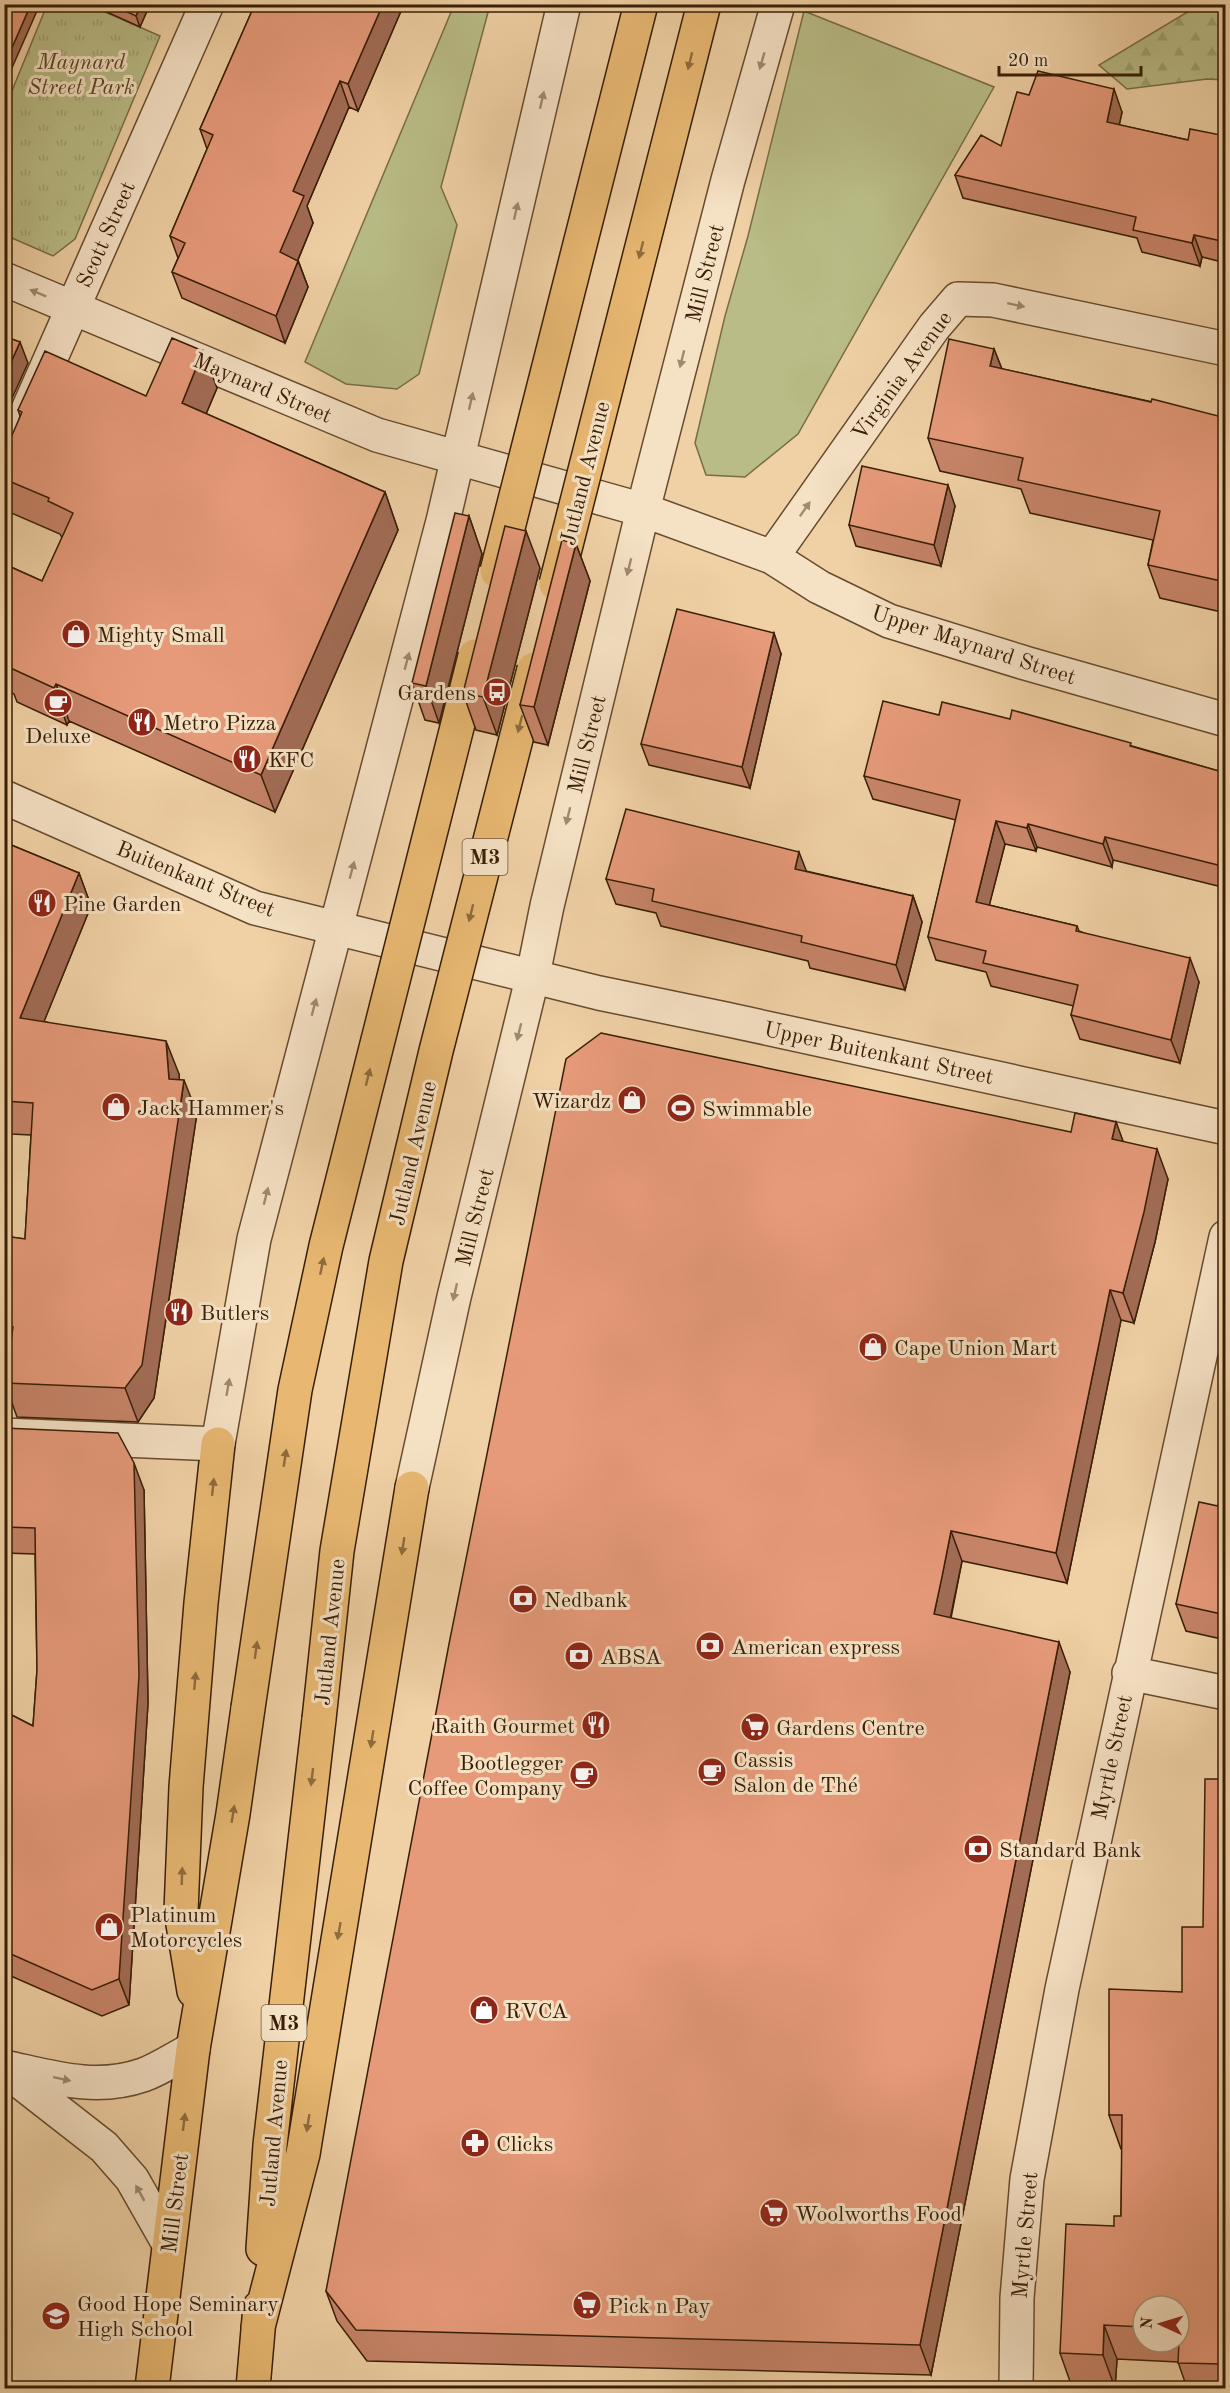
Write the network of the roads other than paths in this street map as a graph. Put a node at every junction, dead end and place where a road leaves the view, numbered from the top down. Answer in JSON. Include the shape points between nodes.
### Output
{"nodes":[{"id":1,"x":207,"y":4,"type":"edge"},
{"id":2,"x":564,"y":4,"type":"edge"},
{"id":3,"x":641,"y":4,"type":"edge"},
{"id":4,"x":704,"y":4,"type":"edge"},
{"id":5,"x":778,"y":4,"type":"edge"},
{"id":6,"x":4,"y":279,"type":"edge"},
{"id":7,"x":72,"y":308,"type":"junction"},
{"id":8,"x":1226,"y":349,"type":"edge"},
{"id":9,"x":458,"y":458,"type":"junction"},
{"id":10,"x":4,"y":464,"type":"edge"},
{"id":11,"x":643,"y":510,"type":"junction"},
{"id":12,"x":772,"y":557,"type":"junction"},
{"id":13,"x":491,"y":594,"type":"edge"},
{"id":14,"x":549,"y":609,"type":"edge"},
{"id":15,"x":482,"y":629,"type":"edge"},
{"id":16,"x":540,"y":643,"type":"edge"},
{"id":17,"x":1226,"y":720,"type":"edge"},
{"id":18,"x":4,"y":797,"type":"edge"},
{"id":19,"x":336,"y":927,"type":"junction"},
{"id":20,"x":533,"y":975,"type":"junction"},
{"id":21,"x":1226,"y":1128,"type":"edge"},
{"id":22,"x":1226,"y":1237,"type":"edge"},
{"id":23,"x":4,"y":1436,"type":"edge"},
{"id":24,"x":218,"y":1444,"type":"junction"},
{"id":25,"x":412,"y":1488,"type":"joint"},
{"id":26,"x":1129,"y":1673,"type":"junction"},
{"id":27,"x":1226,"y":1693,"type":"edge"},
{"id":28,"x":198,"y":2017,"type":"junction"},
{"id":29,"x":193,"y":2049,"type":"junction"},
{"id":30,"x":4,"y":2068,"type":"edge"},
{"id":31,"x":169,"y":2244,"type":"junction"},
{"id":32,"x":258,"y":2327,"type":"junction"},
{"id":33,"x":152,"y":2388,"type":"edge"},
{"id":34,"x":254,"y":2388,"type":"edge"},
{"id":35,"x":1016,"y":2388,"type":"edge"}],
"edges":[{"from":1,"to":7,"type":"street","name":"Scott Street"},
{"from":9,"to":2,"type":"street","one_way":true},
{"from":3,"to":13,"type":"main road","bridge":true},
{"from":4,"to":14,"type":"main road","name":"Jutland Avenue","one_way":true,"bridge":true},
{"from":5,"to":11,"type":"street","name":"Mill Street","one_way":true},
{"from":7,"to":6,"type":"street","name":"Maynard Street","one_way":true},
{"from":7,"to":9,"type":"street","name":"Maynard Street","via":[[377,435]]},
{"from":7,"to":10,"type":"street","name":"Scott Street"},
{"from":12,"to":8,"type":"street","name":"Virginia Avenue","one_way":true,"via":[[934,327],[958,299],[993,300]]},
{"from":9,"to":11,"type":"street","name":"Upper Maynard Street"},
{"from":19,"to":9,"type":"street","one_way":true},
{"from":11,"to":12,"type":"street","name":"Upper Maynard Street"},
{"from":11,"to":20,"type":"street","name":"Mill Street","one_way":true,"via":[[546,906]]},
{"from":12,"to":17,"type":"street","name":"Upper Maynard Street","via":[[819,587],[889,621]]},
{"from":28,"to":15,"type":"main road","number":"M3","one_way":true,"bridge":true,"via":[[233,1814],[295,1390],[326,1246]]},
{"from":16,"to":32,"type":"main road","name":"Jutland Avenue","number":"M3","one_way":true,"bridge":true,"via":[[386,1261],[337,1551],[270,2145]]},
{"from":18,"to":19,"type":"street","name":"Buitenkant Street","via":[[255,908]]},
{"from":19,"to":20,"type":"street","name":"Buitenkant Street"},
{"from":24,"to":19,"type":"street","one_way":true,"via":[[254,1239]]},
{"from":20,"to":21,"type":"street","name":"Upper Buitenkant Street","via":[[599,993]]},
{"from":20,"to":25,"type":"street","name":"Mill Street","one_way":true},
{"from":22,"to":26,"type":"street","name":"Myrtle Street"},
{"from":23,"to":24,"type":"street"},
{"from":28,"to":24,"type":"main road","one_way":true,"via":[[181,1912],[187,1776]]},
{"from":25,"to":32,"type":"main road","one_way":true,"via":[[303,2154]]},
{"from":26,"to":27,"type":"street"},
{"from":26,"to":35,"type":"street","name":"Myrtle Street","via":[[1062,1989],[1027,2179],[1017,2298]]},
{"from":28,"to":29,"type":"main road","name":"Mill Street","number":"M3"},
{"from":30,"to":29,"type":"street","one_way":true,"via":[[77,2082],[111,2083],[144,2075]]},
{"from":31,"to":29,"type":"main road","name":"Mill Street","number":"M3","one_way":true},
{"from":31,"to":30,"type":"street","one_way":true,"via":[[132,2179],[104,2146]]},
{"from":31,"to":33,"type":"main road","name":"Mill Street","number":"M3"},
{"from":32,"to":34,"type":"main road","number":"M3"}]}
